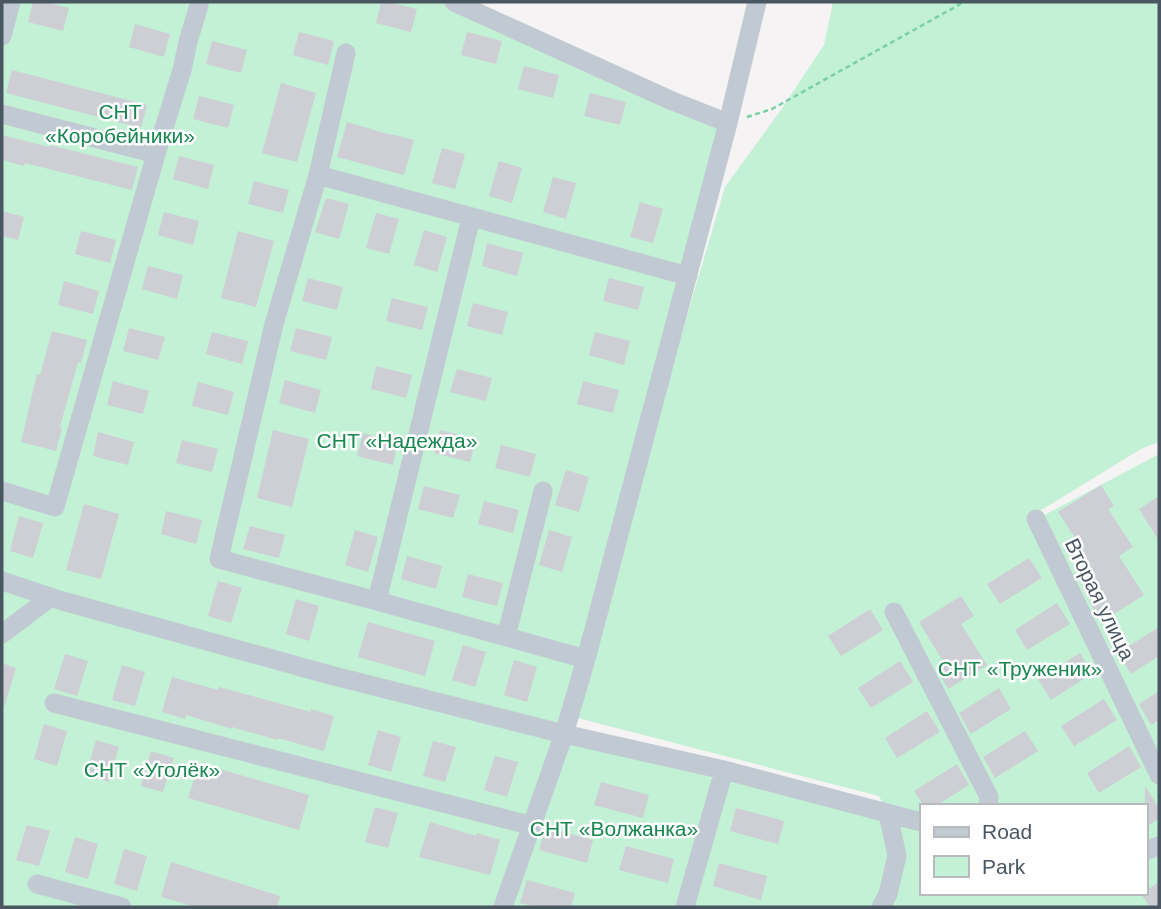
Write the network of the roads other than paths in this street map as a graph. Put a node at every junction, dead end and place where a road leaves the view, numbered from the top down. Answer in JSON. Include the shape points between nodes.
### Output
{"nodes":[{"id":1,"x":10,"y":2,"type":"edge"},
{"id":2,"x":454,"y":2,"type":"edge"},
{"id":3,"x":757,"y":2,"type":"edge"},
{"id":4,"x":199,"y":3,"type":"edge"},
{"id":5,"x":2,"y":36,"type":"edge"},
{"id":6,"x":346,"y":53,"type":"dead end"},
{"id":7,"x":2,"y":114,"type":"edge"},
{"id":8,"x":728,"y":123,"type":"junction"},
{"id":9,"x":156,"y":153,"type":"junction"},
{"id":10,"x":318,"y":175,"type":"junction"},
{"id":11,"x":471,"y":218,"type":"junction"},
{"id":12,"x":688,"y":276,"type":"junction"},
{"id":13,"x":2,"y":491,"type":"edge"},
{"id":14,"x":543,"y":491,"type":"dead end"},
{"id":15,"x":1037,"y":519,"type":"dead end"},
{"id":16,"x":2,"y":581,"type":"edge"},
{"id":17,"x":51,"y":597,"type":"junction"},
{"id":18,"x":377,"y":601,"type":"junction"},
{"id":19,"x":894,"y":612,"type":"dead end"},
{"id":20,"x":2,"y":634,"type":"edge"},
{"id":21,"x":506,"y":637,"type":"junction"},
{"id":22,"x":586,"y":659,"type":"junction"},
{"id":23,"x":54,"y":703,"type":"dead end"},
{"id":24,"x":564,"y":734,"type":"junction"},
{"id":25,"x":724,"y":770,"type":"junction"},
{"id":26,"x":1159,"y":775,"type":"edge"},
{"id":27,"x":988,"y":804,"type":"edge"},
{"id":28,"x":888,"y":814,"type":"junction"},
{"id":29,"x":920,"y":822,"type":"edge"},
{"id":30,"x":533,"y":826,"type":"junction"},
{"id":31,"x":37,"y":884,"type":"dead end"},
{"id":32,"x":122,"y":907,"type":"edge"},
{"id":33,"x":503,"y":907,"type":"edge"},
{"id":34,"x":685,"y":907,"type":"edge"},
{"id":35,"x":881,"y":907,"type":"edge"}],
"edges":[{"from":1,"to":5,"type":"street"},
{"from":2,"to":8,"type":"street"},
{"from":3,"to":8,"type":"street"},
{"from":4,"to":9,"type":"street"},
{"from":6,"to":10,"type":"street"},
{"from":7,"to":9,"type":"street"},
{"from":8,"to":12,"type":"street"},
{"from":9,"to":13,"type":"street","via":[[55,507]]},
{"from":10,"to":11,"type":"street"},
{"from":10,"to":18,"type":"street","via":[[274,324],[219,559]]},
{"from":11,"to":12,"type":"street"},
{"from":11,"to":18,"type":"street"},
{"from":12,"to":22,"type":"street"},
{"from":14,"to":21,"type":"street"},
{"from":15,"to":26,"type":"street","name":"Вторая улица"},
{"from":16,"to":17,"type":"street"},
{"from":17,"to":20,"type":"street"},
{"from":17,"to":24,"type":"street","via":[[330,676]]},
{"from":18,"to":21,"type":"street"},
{"from":19,"to":27,"type":"street","via":[[989,797]]},
{"from":21,"to":22,"type":"street"},
{"from":22,"to":24,"type":"street"},
{"from":23,"to":30,"type":"street"},
{"from":24,"to":25,"type":"street"},
{"from":24,"to":30,"type":"street"},
{"from":25,"to":28,"type":"street"},
{"from":25,"to":34,"type":"street"},
{"from":28,"to":29,"type":"street"},
{"from":28,"to":35,"type":"street","via":[[897,856]]},
{"from":30,"to":33,"type":"street"},
{"from":31,"to":32,"type":"street"}]}
